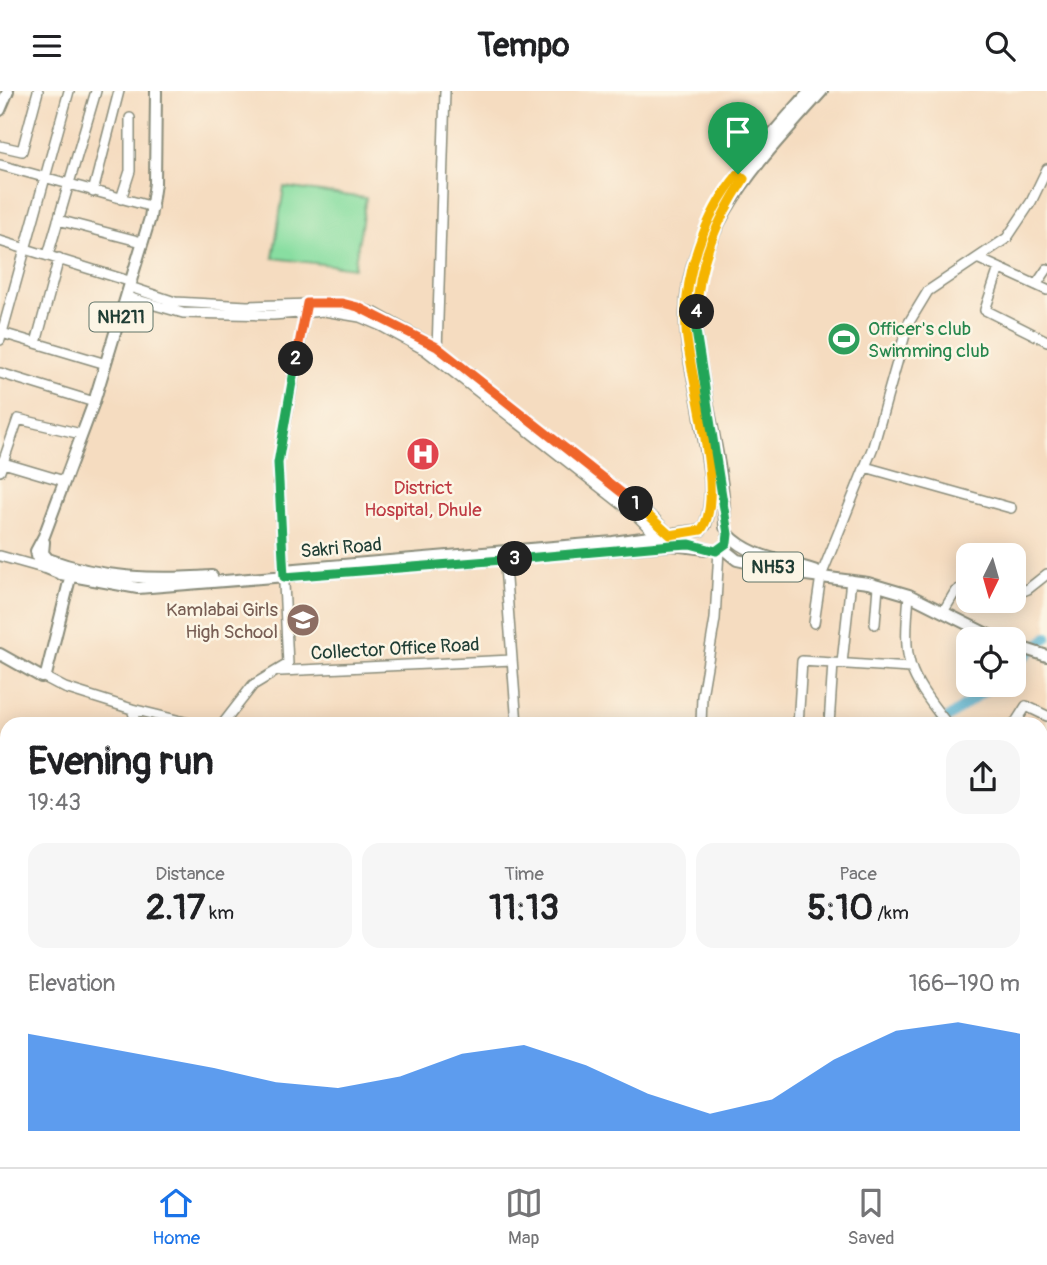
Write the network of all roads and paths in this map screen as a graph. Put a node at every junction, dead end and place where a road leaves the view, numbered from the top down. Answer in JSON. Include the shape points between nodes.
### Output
{"nodes":[{"id":1,"x":8,"y":91,"type":"edge"},
{"id":2,"x":38,"y":91,"type":"edge"},
{"id":3,"x":69,"y":91,"type":"edge"},
{"id":4,"x":96,"y":91,"type":"edge"},
{"id":5,"x":119,"y":91,"type":"edge"},
{"id":6,"x":156,"y":91,"type":"edge"},
{"id":7,"x":445,"y":91,"type":"edge"},
{"id":8,"x":810,"y":91,"type":"edge"},
{"id":9,"x":822,"y":91,"type":"edge"},
{"id":10,"x":0,"y":110,"type":"edge"},
{"id":11,"x":130,"y":118,"type":"dead end"},
{"id":12,"x":0,"y":146,"type":"edge"},
{"id":13,"x":0,"y":165,"type":"edge"},
{"id":14,"x":1047,"y":169,"type":"edge"},
{"id":15,"x":741,"y":177,"type":"junction"},
{"id":16,"x":46,"y":180,"type":"junction"},
{"id":17,"x":68,"y":185,"type":"junction"},
{"id":18,"x":93,"y":192,"type":"junction"},
{"id":19,"x":121,"y":199,"type":"junction"},
{"id":20,"x":153,"y":207,"type":"junction"},
{"id":21,"x":58,"y":220,"type":"junction"},
{"id":22,"x":0,"y":242,"type":"edge"},
{"id":23,"x":142,"y":242,"type":"junction"},
{"id":24,"x":26,"y":249,"type":"junction"},
{"id":25,"x":48,"y":255,"type":"junction"},
{"id":26,"x":59,"y":258,"type":"junction"},
{"id":27,"x":977,"y":258,"type":"junction"},
{"id":28,"x":999,"y":268,"type":"junction"},
{"id":29,"x":1047,"y":269,"type":"edge"},
{"id":30,"x":1035,"y":285,"type":"junction"},
{"id":31,"x":130,"y":289,"type":"junction"},
{"id":32,"x":1047,"y":290,"type":"edge"},
{"id":33,"x":306,"y":307,"type":"junction"},
{"id":34,"x":1,"y":336,"type":"edge"},
{"id":35,"x":1047,"y":341,"type":"edge"},
{"id":36,"x":36,"y":343,"type":"junction"},
{"id":37,"x":437,"y":347,"type":"junction"},
{"id":38,"x":437,"y":359,"type":"junction"},
{"id":39,"x":106,"y":364,"type":"junction"},
{"id":40,"x":0,"y":373,"type":"edge"},
{"id":41,"x":94,"y":402,"type":"junction"},
{"id":42,"x":516,"y":409,"type":"junction"},
{"id":43,"x":509,"y":417,"type":"junction"},
{"id":44,"x":81,"y":434,"type":"junction"},
{"id":45,"x":1,"y":466,"type":"edge"},
{"id":46,"x":865,"y":467,"type":"junction"},
{"id":47,"x":64,"y":481,"type":"junction"},
{"id":48,"x":1011,"y":508,"type":"dead end"},
{"id":49,"x":703,"y":527,"type":"junction"},
{"id":50,"x":726,"y":531,"type":"junction"},
{"id":51,"x":44,"y":536,"type":"junction"},
{"id":52,"x":664,"y":536,"type":"junction"},
{"id":53,"x":706,"y":549,"type":"junction"},
{"id":54,"x":720,"y":549,"type":"junction"},
{"id":55,"x":0,"y":556,"type":"edge"},
{"id":56,"x":504,"y":556,"type":"junction"},
{"id":57,"x":45,"y":569,"type":"junction"},
{"id":58,"x":72,"y":571,"type":"junction"},
{"id":59,"x":284,"y":573,"type":"junction"},
{"id":60,"x":1047,"y":574,"type":"edge"},
{"id":61,"x":823,"y":575,"type":"junction"},
{"id":62,"x":851,"y":580,"type":"junction"},
{"id":63,"x":878,"y":586,"type":"junction"},
{"id":64,"x":1026,"y":590,"type":"edge"},
{"id":65,"x":956,"y":591,"type":"edge"},
{"id":66,"x":909,"y":595,"type":"junction"},
{"id":67,"x":943,"y":611,"type":"junction"},
{"id":68,"x":814,"y":623,"type":"dead end"},
{"id":69,"x":875,"y":624,"type":"dead end"},
{"id":70,"x":974,"y":627,"type":"edge"},
{"id":71,"x":1026,"y":649,"type":"edge"},
{"id":72,"x":0,"y":654,"type":"edge"},
{"id":73,"x":1046,"y":656,"type":"edge"},
{"id":74,"x":512,"y":660,"type":"junction"},
{"id":75,"x":838,"y":663,"type":"junction"},
{"id":76,"x":910,"y":669,"type":"junction"},
{"id":77,"x":281,"y":671,"type":"junction"},
{"id":78,"x":44,"y":677,"type":"junction"},
{"id":79,"x":132,"y":709,"type":"junction"},
{"id":80,"x":1047,"y":716,"type":"edge"},
{"id":81,"x":134,"y":717,"type":"edge"},
{"id":82,"x":164,"y":717,"type":"edge"},
{"id":83,"x":228,"y":717,"type":"edge"},
{"id":84,"x":516,"y":717,"type":"edge"},
{"id":85,"x":701,"y":717,"type":"edge"},
{"id":86,"x":798,"y":717,"type":"edge"},
{"id":87,"x":829,"y":717,"type":"edge"},
{"id":88,"x":941,"y":717,"type":"edge"},
{"id":89,"x":1018,"y":717,"type":"edge"}],
"edges":[{"from":1,"to":10,"type":"main road"},
{"from":2,"to":12,"type":"street","via":[[22,151]]},
{"from":3,"to":16,"type":"street"},
{"from":4,"to":17,"type":"street"},
{"from":5,"to":18,"type":"street"},
{"from":6,"to":20,"type":"main road","number":"NH211"},
{"from":7,"to":37,"type":"street"},
{"from":8,"to":15,"type":"main road"},
{"from":9,"to":15,"type":"main road"},
{"from":11,"to":19,"type":"street","via":[[130,171]]},
{"from":13,"to":16,"type":"street"},
{"from":14,"to":27,"type":"street","via":[[1007,238]]},
{"from":15,"to":49,"type":"main road","via":[[727,188],[701,240],[687,291],[686,334],[712,498]]},
{"from":15,"to":50,"type":"main road","via":[[709,243],[697,301],[696,331]]},
{"from":16,"to":17,"type":"street"},
{"from":16,"to":24,"type":"street"},
{"from":17,"to":18,"type":"street"},
{"from":17,"to":21,"type":"street"},
{"from":18,"to":19,"type":"street"},
{"from":19,"to":20,"type":"street"},
{"from":20,"to":23,"type":"main road","number":"NH211"},
{"from":21,"to":23,"type":"street"},
{"from":21,"to":25,"type":"street"},
{"from":22,"to":24,"type":"street"},
{"from":23,"to":31,"type":"main road","number":"NH211"},
{"from":24,"to":25,"type":"street"},
{"from":24,"to":34,"type":"street"},
{"from":25,"to":26,"type":"street"},
{"from":26,"to":31,"type":"street"},
{"from":26,"to":36,"type":"street"},
{"from":27,"to":28,"type":"street"},
{"from":27,"to":46,"type":"street","via":[[928,291],[916,306]]},
{"from":28,"to":30,"type":"street"},
{"from":28,"to":35,"type":"street","via":[[985,310]]},
{"from":29,"to":30,"type":"street"},
{"from":30,"to":32,"type":"street"},
{"from":31,"to":33,"type":"street","via":[[183,313],[273,316]]},
{"from":31,"to":39,"type":"main road","number":"NH211"},
{"from":33,"to":37,"type":"street","via":[[342,303],[358,307]]},
{"from":33,"to":38,"type":"street","via":[[360,317],[410,340]]},
{"from":33,"to":59,"type":"street","via":[[278,463]]},
{"from":34,"to":36,"type":"street"},
{"from":36,"to":39,"type":"street"},
{"from":37,"to":38,"type":"street"},
{"from":37,"to":42,"type":"street"},
{"from":38,"to":43,"type":"street"},
{"from":39,"to":41,"type":"main road","number":"NH211"},
{"from":40,"to":41,"type":"street"},
{"from":41,"to":44,"type":"main road","number":"NH211"},
{"from":42,"to":43,"type":"street"},
{"from":42,"to":52,"type":"street","via":[[656,520]]},
{"from":43,"to":52,"type":"street"},
{"from":44,"to":45,"type":"street","via":[[18,419]]},
{"from":44,"to":47,"type":"main road","number":"NH211"},
{"from":45,"to":47,"type":"street"},
{"from":46,"to":48,"type":"street"},
{"from":46,"to":61,"type":"street"},
{"from":47,"to":51,"type":"main road","number":"NH211"},
{"from":49,"to":50,"type":"main road","via":[[715,522]]},
{"from":49,"to":52,"type":"main road"},
{"from":49,"to":53,"type":"main road","via":[[700,540]]},
{"from":50,"to":54,"type":"main road"},
{"from":50,"to":61,"type":"main road","number":"NH53","via":[[746,549]]},
{"from":51,"to":57,"type":"main road","via":[[35,559]]},
{"from":51,"to":58,"type":"main road","via":[[44,556]]},
{"from":52,"to":56,"type":"main road"},
{"from":53,"to":54,"type":"main road"},
{"from":53,"to":56,"type":"main road","via":[[672,545]]},
{"from":54,"to":61,"type":"main road","number":"NH53","via":[[737,560]]},
{"from":54,"to":85,"type":"street"},
{"from":55,"to":57,"type":"street"},
{"from":56,"to":59,"type":"main road"},
{"from":56,"to":74,"type":"street"},
{"from":57,"to":58,"type":"main road"},
{"from":58,"to":59,"type":"main road","via":[[138,588]]},
{"from":58,"to":78,"type":"main road"},
{"from":59,"to":77,"type":"street","via":[[288,661]]},
{"from":60,"to":64,"type":"street"},
{"from":61,"to":62,"type":"main road"},
{"from":61,"to":68,"type":"street"},
{"from":62,"to":63,"type":"main road"},
{"from":62,"to":75,"type":"street"},
{"from":63,"to":66,"type":"main road"},
{"from":63,"to":69,"type":"street"},
{"from":65,"to":67,"type":"street"},
{"from":66,"to":67,"type":"main road"},
{"from":66,"to":76,"type":"street","via":[[906,653]]},
{"from":67,"to":70,"type":"main road"},
{"from":71,"to":73,"type":"main road"},
{"from":72,"to":78,"type":"main road"},
{"from":74,"to":77,"type":"street","name":"Collector Office Road"},
{"from":74,"to":84,"type":"street"},
{"from":75,"to":76,"type":"street"},
{"from":75,"to":86,"type":"street","via":[[800,663]]},
{"from":75,"to":87,"type":"street"},
{"from":76,"to":88,"type":"street"},
{"from":77,"to":83,"type":"street","via":[[253,685]]},
{"from":78,"to":79,"type":"street"},
{"from":79,"to":81,"type":"street"},
{"from":79,"to":82,"type":"street"},
{"from":80,"to":89,"type":"street","via":[[1023,707]]}]}
